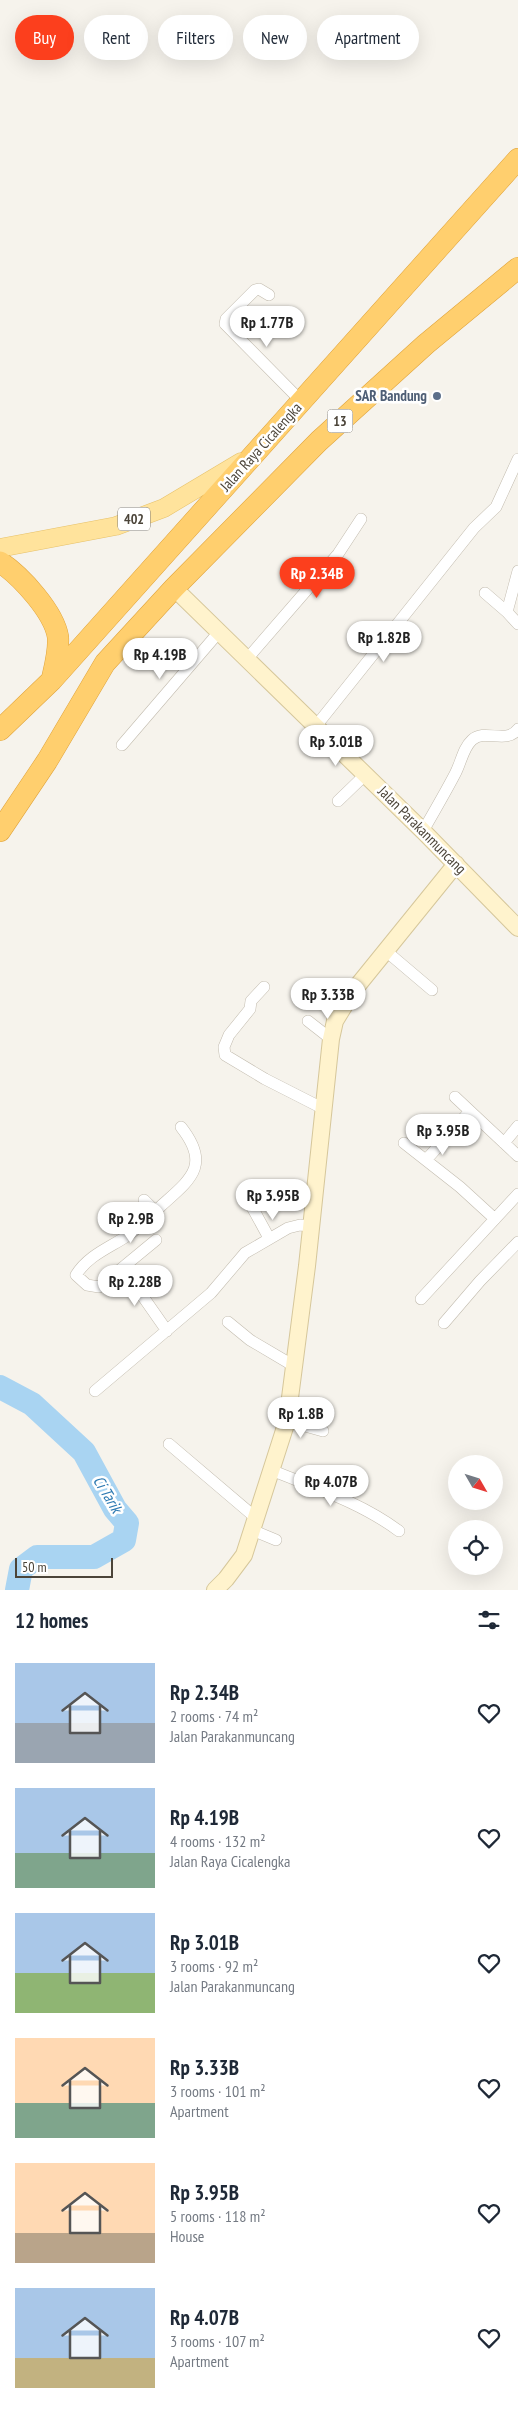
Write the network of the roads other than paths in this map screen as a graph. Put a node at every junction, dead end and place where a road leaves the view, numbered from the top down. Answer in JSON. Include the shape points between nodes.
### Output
{"nodes":[{"id":1,"x":518,"y":159,"type":"edge"},
{"id":2,"x":518,"y":268,"type":"edge"},
{"id":3,"x":269,"y":295,"type":"dead end"},
{"id":4,"x":302,"y":402,"type":"junction"},
{"id":5,"x":255,"y":454,"type":"junction"},
{"id":6,"x":518,"y":459,"type":"edge"},
{"id":7,"x":361,"y":520,"type":"dead end"},
{"id":8,"x":0,"y":548,"type":"edge"},
{"id":9,"x":0,"y":562,"type":"edge"},
{"id":10,"x":518,"y":571,"type":"edge"},
{"id":11,"x":174,"y":588,"type":"junction"},
{"id":12,"x":485,"y":593,"type":"dead end"},
{"id":13,"x":507,"y":612,"type":"junction"},
{"id":14,"x":518,"y":624,"type":"edge"},
{"id":15,"x":219,"y":632,"type":"junction"},
{"id":16,"x":247,"y":659,"type":"junction"},
{"id":17,"x":52,"y":680,"type":"junction"},
{"id":18,"x":316,"y":726,"type":"junction"},
{"id":19,"x":518,"y":729,"type":"edge"},
{"id":20,"x":0,"y":730,"type":"edge"},
{"id":21,"x":122,"y":745,"type":"dead end"},
{"id":22,"x":366,"y":774,"type":"junction"},
{"id":23,"x":338,"y":801,"type":"dead end"},
{"id":24,"x":0,"y":831,"type":"edge"},
{"id":25,"x":423,"y":831,"type":"junction"},
{"id":26,"x":456,"y":864,"type":"junction"},
{"id":27,"x":518,"y":928,"type":"edge"},
{"id":28,"x":386,"y":952,"type":"junction"},
{"id":29,"x":264,"y":987,"type":"dead end"},
{"id":30,"x":432,"y":990,"type":"dead end"},
{"id":31,"x":308,"y":1021,"type":"dead end"},
{"id":32,"x":331,"y":1039,"type":"junction"},
{"id":33,"x":455,"y":1097,"type":"dead end"},
{"id":34,"x":324,"y":1109,"type":"junction"},
{"id":35,"x":470,"y":1111,"type":"junction"},
{"id":36,"x":518,"y":1126,"type":"edge"},
{"id":37,"x":181,"y":1127,"type":"dead end"},
{"id":38,"x":404,"y":1143,"type":"dead end"},
{"id":39,"x":504,"y":1143,"type":"junction"},
{"id":40,"x":518,"y":1156,"type":"edge"},
{"id":41,"x":426,"y":1160,"type":"junction"},
{"id":42,"x":518,"y":1194,"type":"edge"},
{"id":43,"x":144,"y":1200,"type":"dead end"},
{"id":44,"x":252,"y":1207,"type":"dead end"},
{"id":45,"x":155,"y":1211,"type":"junction"},
{"id":46,"x":494,"y":1219,"type":"junction"},
{"id":47,"x":311,"y":1226,"type":"junction"},
{"id":48,"x":269,"y":1238,"type":"junction"},
{"id":49,"x":156,"y":1240,"type":"dead end"},
{"id":50,"x":518,"y":1242,"type":"edge"},
{"id":51,"x":123,"y":1268,"type":"junction"},
{"id":52,"x":421,"y":1299,"type":"dead end"},
{"id":53,"x":228,"y":1322,"type":"dead end"},
{"id":54,"x":444,"y":1324,"type":"dead end"},
{"id":55,"x":167,"y":1330,"type":"junction"},
{"id":56,"x":294,"y":1366,"type":"junction"},
{"id":57,"x":95,"y":1392,"type":"dead end"},
{"id":58,"x":287,"y":1421,"type":"junction"},
{"id":59,"x":323,"y":1431,"type":"dead end"},
{"id":60,"x":169,"y":1444,"type":"dead end"},
{"id":61,"x":271,"y":1470,"type":"junction"},
{"id":62,"x":254,"y":1524,"type":"junction"},
{"id":63,"x":399,"y":1532,"type":"dead end"},
{"id":64,"x":276,"y":1540,"type":"dead end"},
{"id":65,"x":215,"y":1590,"type":"edge"}],
"edges":[{"from":1,"to":4,"type":"highway","name":"Jalan Raya Cicalengka"},
{"from":2,"to":11,"type":"highway","number":"13","via":[[426,344],[318,441]]},
{"from":3,"to":4,"type":"street","via":[[255,290],[226,319],[225,324]]},
{"from":4,"to":5,"type":"highway","name":"Jalan Raya Cicalengka"},
{"from":5,"to":8,"type":"main road","number":"402","via":[[164,508],[116,526]]},
{"from":5,"to":17,"type":"highway","name":"Jalan Raya Cicalengka"},
{"from":6,"to":18,"type":"street","via":[[496,508],[474,528]]},
{"from":7,"to":16,"type":"street","via":[[338,554]]},
{"from":9,"to":17,"type":"highway","via":[[26,585],[46,610],[56,630],[58,646]]},
{"from":10,"to":13,"type":"street"},
{"from":11,"to":15,"type":"street","name":"Jalan Parakanmuncang"},
{"from":11,"to":24,"type":"highway","number":"13","via":[[105,663],[47,761]]},
{"from":12,"to":13,"type":"street"},
{"from":13,"to":14,"type":"street"},
{"from":15,"to":16,"type":"street","name":"Jalan Parakanmuncang"},
{"from":15,"to":21,"type":"street"},
{"from":16,"to":18,"type":"street","name":"Jalan Parakanmuncang"},
{"from":17,"to":20,"type":"highway","name":"Jalan Raya Cicalengka"},
{"from":18,"to":22,"type":"street","name":"Jalan Parakanmuncang"},
{"from":19,"to":25,"type":"street","via":[[506,737],[473,738]]},
{"from":22,"to":23,"type":"street"},
{"from":22,"to":25,"type":"street","name":"Jalan Parakanmuncang"},
{"from":25,"to":26,"type":"street","name":"Jalan Parakanmuncang"},
{"from":26,"to":27,"type":"street","name":"Jalan Parakanmuncang"},
{"from":26,"to":28,"type":"street"},
{"from":28,"to":30,"type":"street"},
{"from":28,"to":32,"type":"street","via":[[342,1008]]},
{"from":29,"to":34,"type":"street","via":[[229,1035],[225,1054]]},
{"from":31,"to":32,"type":"street"},
{"from":32,"to":34,"type":"street"},
{"from":33,"to":35,"type":"street"},
{"from":34,"to":47,"type":"street"},
{"from":35,"to":39,"type":"street"},
{"from":35,"to":41,"type":"street"},
{"from":36,"to":39,"type":"street"},
{"from":37,"to":45,"type":"street","via":[[192,1142],[193,1173],[190,1180]]},
{"from":38,"to":41,"type":"street"},
{"from":39,"to":40,"type":"street"},
{"from":41,"to":46,"type":"street"},
{"from":42,"to":46,"type":"street"},
{"from":43,"to":45,"type":"street"},
{"from":44,"to":48,"type":"street"},
{"from":45,"to":51,"type":"street","via":[[133,1231],[101,1250],[76,1275],[87,1285],[99,1287]]},
{"from":46,"to":52,"type":"street"},
{"from":47,"to":48,"type":"street","via":[[288,1228]]},
{"from":47,"to":56,"type":"street"},
{"from":48,"to":55,"type":"street","via":[[245,1253],[211,1293]]},
{"from":49,"to":51,"type":"street"},
{"from":50,"to":54,"type":"street"},
{"from":51,"to":55,"type":"street"},
{"from":53,"to":56,"type":"street","via":[[250,1340]]},
{"from":55,"to":57,"type":"street"},
{"from":56,"to":58,"type":"street"},
{"from":58,"to":59,"type":"street"},
{"from":58,"to":61,"type":"street"},
{"from":60,"to":62,"type":"street"},
{"from":61,"to":62,"type":"street"},
{"from":61,"to":63,"type":"street","via":[[334,1493],[376,1515]]},
{"from":62,"to":64,"type":"street"},
{"from":62,"to":65,"type":"street","via":[[244,1555]]}]}
